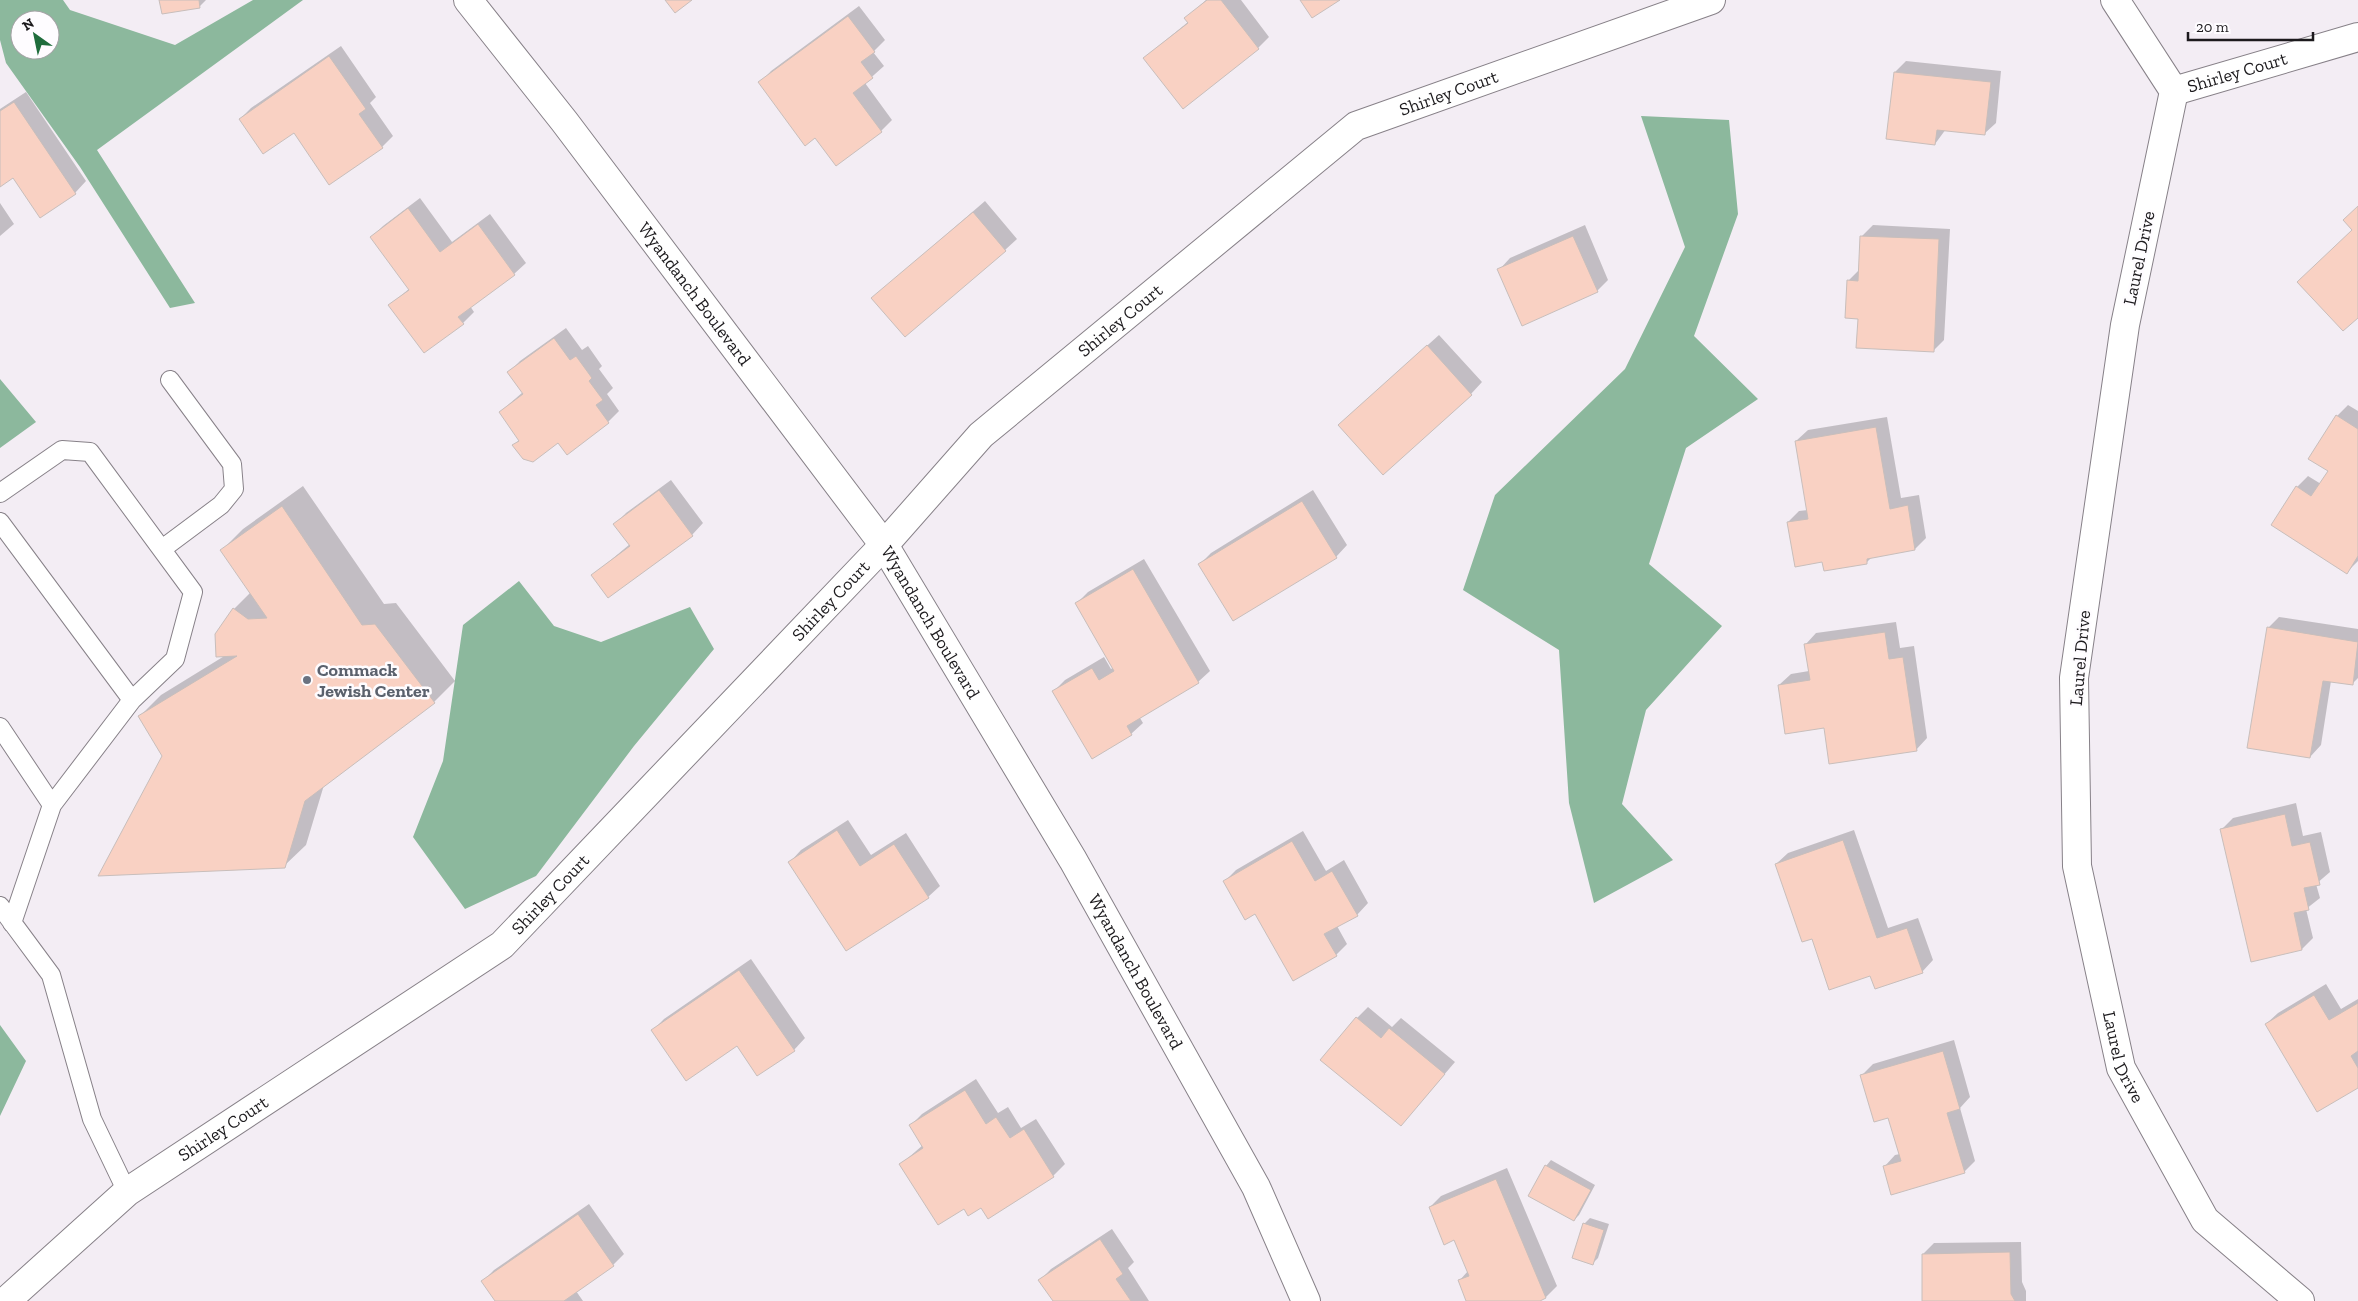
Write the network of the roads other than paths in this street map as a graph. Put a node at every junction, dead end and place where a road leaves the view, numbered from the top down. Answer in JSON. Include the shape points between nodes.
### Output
{"nodes":[{"id":1,"x":468,"y":0,"type":"edge"},
{"id":2,"x":1710,"y":0,"type":"edge"},
{"id":3,"x":2115,"y":0,"type":"edge"},
{"id":4,"x":2358,"y":38,"type":"edge"},
{"id":5,"x":2174,"y":91,"type":"junction"},
{"id":6,"x":170,"y":380,"type":"dead end"},
{"id":7,"x":0,"y":494,"type":"edge"},
{"id":8,"x":0,"y":522,"type":"edge"},
{"id":9,"x":884,"y":546,"type":"junction"},
{"id":10,"x":162,"y":549,"type":"junction"},
{"id":11,"x":132,"y":700,"type":"junction"},
{"id":12,"x":0,"y":727,"type":"edge"},
{"id":13,"x":52,"y":805,"type":"junction"},
{"id":14,"x":0,"y":906,"type":"edge"},
{"id":15,"x":12,"y":923,"type":"junction"},
{"id":16,"x":127,"y":1192,"type":"junction"},
{"id":17,"x":6,"y":1301,"type":"edge"},
{"id":18,"x":1306,"y":1301,"type":"edge"},
{"id":19,"x":2300,"y":1301,"type":"edge"}],
"edges":[{"from":1,"to":9,"type":"street","name":"Wyandanch Boulevard","via":[[564,121]]},
{"from":2,"to":9,"type":"street","name":"Shirley Court","via":[[1356,126],[981,435]]},
{"from":3,"to":5,"type":"street"},
{"from":4,"to":5,"type":"street","name":"Shirley Court"},
{"from":5,"to":19,"type":"street","name":"Laurel Drive","via":[[2125,326],[2074,678],[2077,866],[2121,1068],[2205,1220]]},
{"from":6,"to":10,"type":"lane","via":[[232,464],[234,489],[221,505]]},
{"from":7,"to":10,"type":"lane","via":[[62,450],[90,452]]},
{"from":8,"to":11,"type":"lane"},
{"from":9,"to":16,"type":"street","name":"Shirley Court","via":[[502,944]]},
{"from":9,"to":18,"type":"street","name":"Wyandanch Boulevard","via":[[1073,860],[1256,1187]]},
{"from":10,"to":11,"type":"lane","via":[[193,592],[176,659]]},
{"from":11,"to":13,"type":"lane"},
{"from":12,"to":13,"type":"lane"},
{"from":13,"to":15,"type":"lane"},
{"from":14,"to":15,"type":"lane"},
{"from":15,"to":16,"type":"lane","via":[[51,975],[92,1120]]},
{"from":16,"to":17,"type":"street","name":"Shirley Court"}]}
